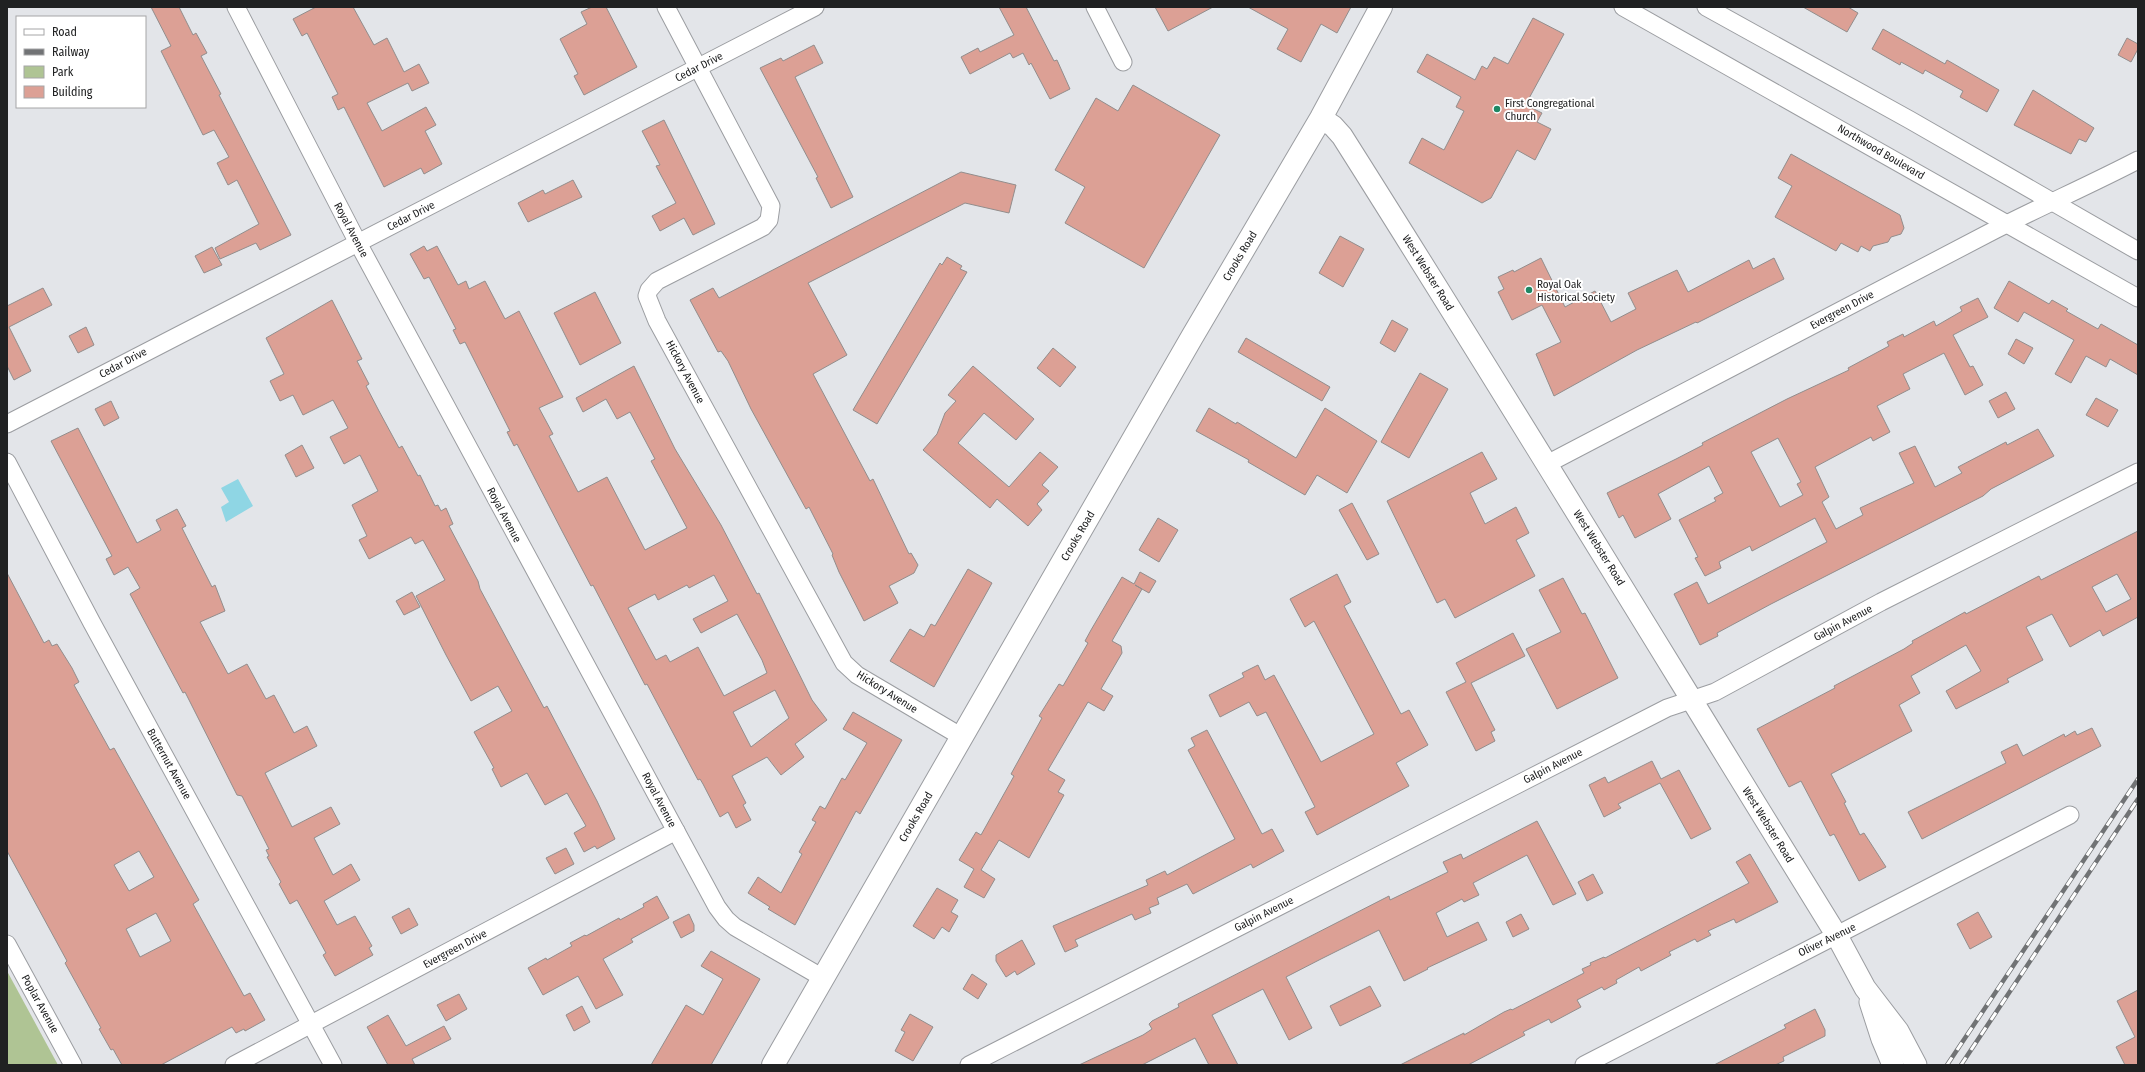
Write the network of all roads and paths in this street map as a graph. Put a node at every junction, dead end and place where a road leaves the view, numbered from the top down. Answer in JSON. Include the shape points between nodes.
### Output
{"nodes":[{"id":1,"x":236,"y":7,"type":"edge"},
{"id":2,"x":666,"y":7,"type":"edge"},
{"id":3,"x":815,"y":7,"type":"edge"},
{"id":4,"x":1095,"y":7,"type":"edge"},
{"id":5,"x":1381,"y":7,"type":"edge"},
{"id":6,"x":1623,"y":7,"type":"edge"},
{"id":7,"x":1706,"y":7,"type":"edge"},
{"id":8,"x":1123,"y":62,"type":"dead end"},
{"id":9,"x":697,"y":67,"type":"junction"},
{"id":10,"x":1321,"y":118,"type":"junction"},
{"id":11,"x":2138,"y":160,"type":"edge"},
{"id":12,"x":2052,"y":202,"type":"junction"},
{"id":13,"x":2008,"y":223,"type":"junction"},
{"id":14,"x":358,"y":243,"type":"junction"},
{"id":15,"x":2138,"y":251,"type":"edge"},
{"id":16,"x":2138,"y":298,"type":"edge"},
{"id":17,"x":7,"y":424,"type":"edge"},
{"id":18,"x":7,"y":462,"type":"edge"},
{"id":19,"x":1547,"y":464,"type":"junction"},
{"id":20,"x":2138,"y":472,"type":"edge"},
{"id":21,"x":1691,"y":700,"type":"junction"},
{"id":22,"x":962,"y":737,"type":"junction"},
{"id":23,"x":2070,"y":815,"type":"dead end"},
{"id":24,"x":676,"y":831,"type":"junction"},
{"id":25,"x":1837,"y":936,"type":"junction"},
{"id":26,"x":7,"y":944,"type":"edge"},
{"id":27,"x":823,"y":978,"type":"junction"},
{"id":28,"x":1865,"y":988,"type":"junction"},
{"id":29,"x":311,"y":1025,"type":"junction"},
{"id":30,"x":73,"y":1065,"type":"edge"},
{"id":31,"x":234,"y":1065,"type":"edge"},
{"id":32,"x":333,"y":1065,"type":"edge"},
{"id":33,"x":773,"y":1065,"type":"edge"},
{"id":34,"x":969,"y":1065,"type":"edge"},
{"id":35,"x":1584,"y":1065,"type":"edge"},
{"id":36,"x":1893,"y":1065,"type":"edge"},
{"id":37,"x":1916,"y":1065,"type":"edge"}],
"edges":[{"from":1,"to":14,"type":"street","name":"Royal Avenue"},
{"from":2,"to":9,"type":"street","name":"Hickory Avenue"},
{"from":3,"to":9,"type":"street","name":"Cedar Drive"},
{"from":4,"to":8,"type":"street"},
{"from":5,"to":10,"type":"main road","name":"Crooks Road"},
{"from":6,"to":13,"type":"street","name":"Northwood Boulevard","via":[[1980,210]]},
{"from":7,"to":12,"type":"street"},
{"from":9,"to":14,"type":"street","name":"Cedar Drive"},
{"from":9,"to":22,"type":"street","name":"Hickory Avenue","via":[[771,206],[769,220],[762,227],[657,281],[647,296],[657,321],[844,663],[857,675]]},
{"from":10,"to":19,"type":"street","name":"West Webster Road","via":[[1342,136]]},
{"from":10,"to":22,"type":"main road","name":"Crooks Road"},
{"from":11,"to":12,"type":"street","name":"Evergreen Drive","via":[[2074,194]]},
{"from":12,"to":13,"type":"street","name":"Evergreen Drive"},
{"from":12,"to":15,"type":"street"},
{"from":13,"to":16,"type":"street","name":"Northwood Boulevard"},
{"from":13,"to":19,"type":"street","name":"Evergreen Drive"},
{"from":14,"to":17,"type":"street","name":"Cedar Drive"},
{"from":14,"to":24,"type":"street","name":"Royal Avenue"},
{"from":18,"to":29,"type":"street","name":"Butternut Avenue"},
{"from":19,"to":21,"type":"street","name":"West Webster Road"},
{"from":20,"to":21,"type":"street","name":"Galpin Avenue","via":[[1880,602],[1715,692]]},
{"from":21,"to":25,"type":"street","name":"West Webster Road"},
{"from":21,"to":34,"type":"street","name":"Galpin Avenue","via":[[1667,708]]},
{"from":22,"to":27,"type":"main road","name":"Crooks Road"},
{"from":23,"to":25,"type":"street","name":"Oliver Avenue"},
{"from":24,"to":27,"type":"street","name":"Royal Avenue","via":[[726,919],[735,927]]},
{"from":24,"to":29,"type":"street","name":"Evergreen Drive"},
{"from":25,"to":28,"type":"street","name":"West Webster Road"},
{"from":25,"to":35,"type":"street","name":"Oliver Avenue"},
{"from":26,"to":30,"type":"street","name":"Poplar Avenue"},
{"from":27,"to":33,"type":"main road","name":"Crooks Road"},
{"from":28,"to":36,"type":"street","name":"West Webster Road"},
{"from":28,"to":37,"type":"street","name":"West Webster Road","via":[[1898,1031]]},
{"from":29,"to":31,"type":"street","name":"Evergreen Drive"},
{"from":29,"to":32,"type":"street","name":"Butternut Avenue"}]}
